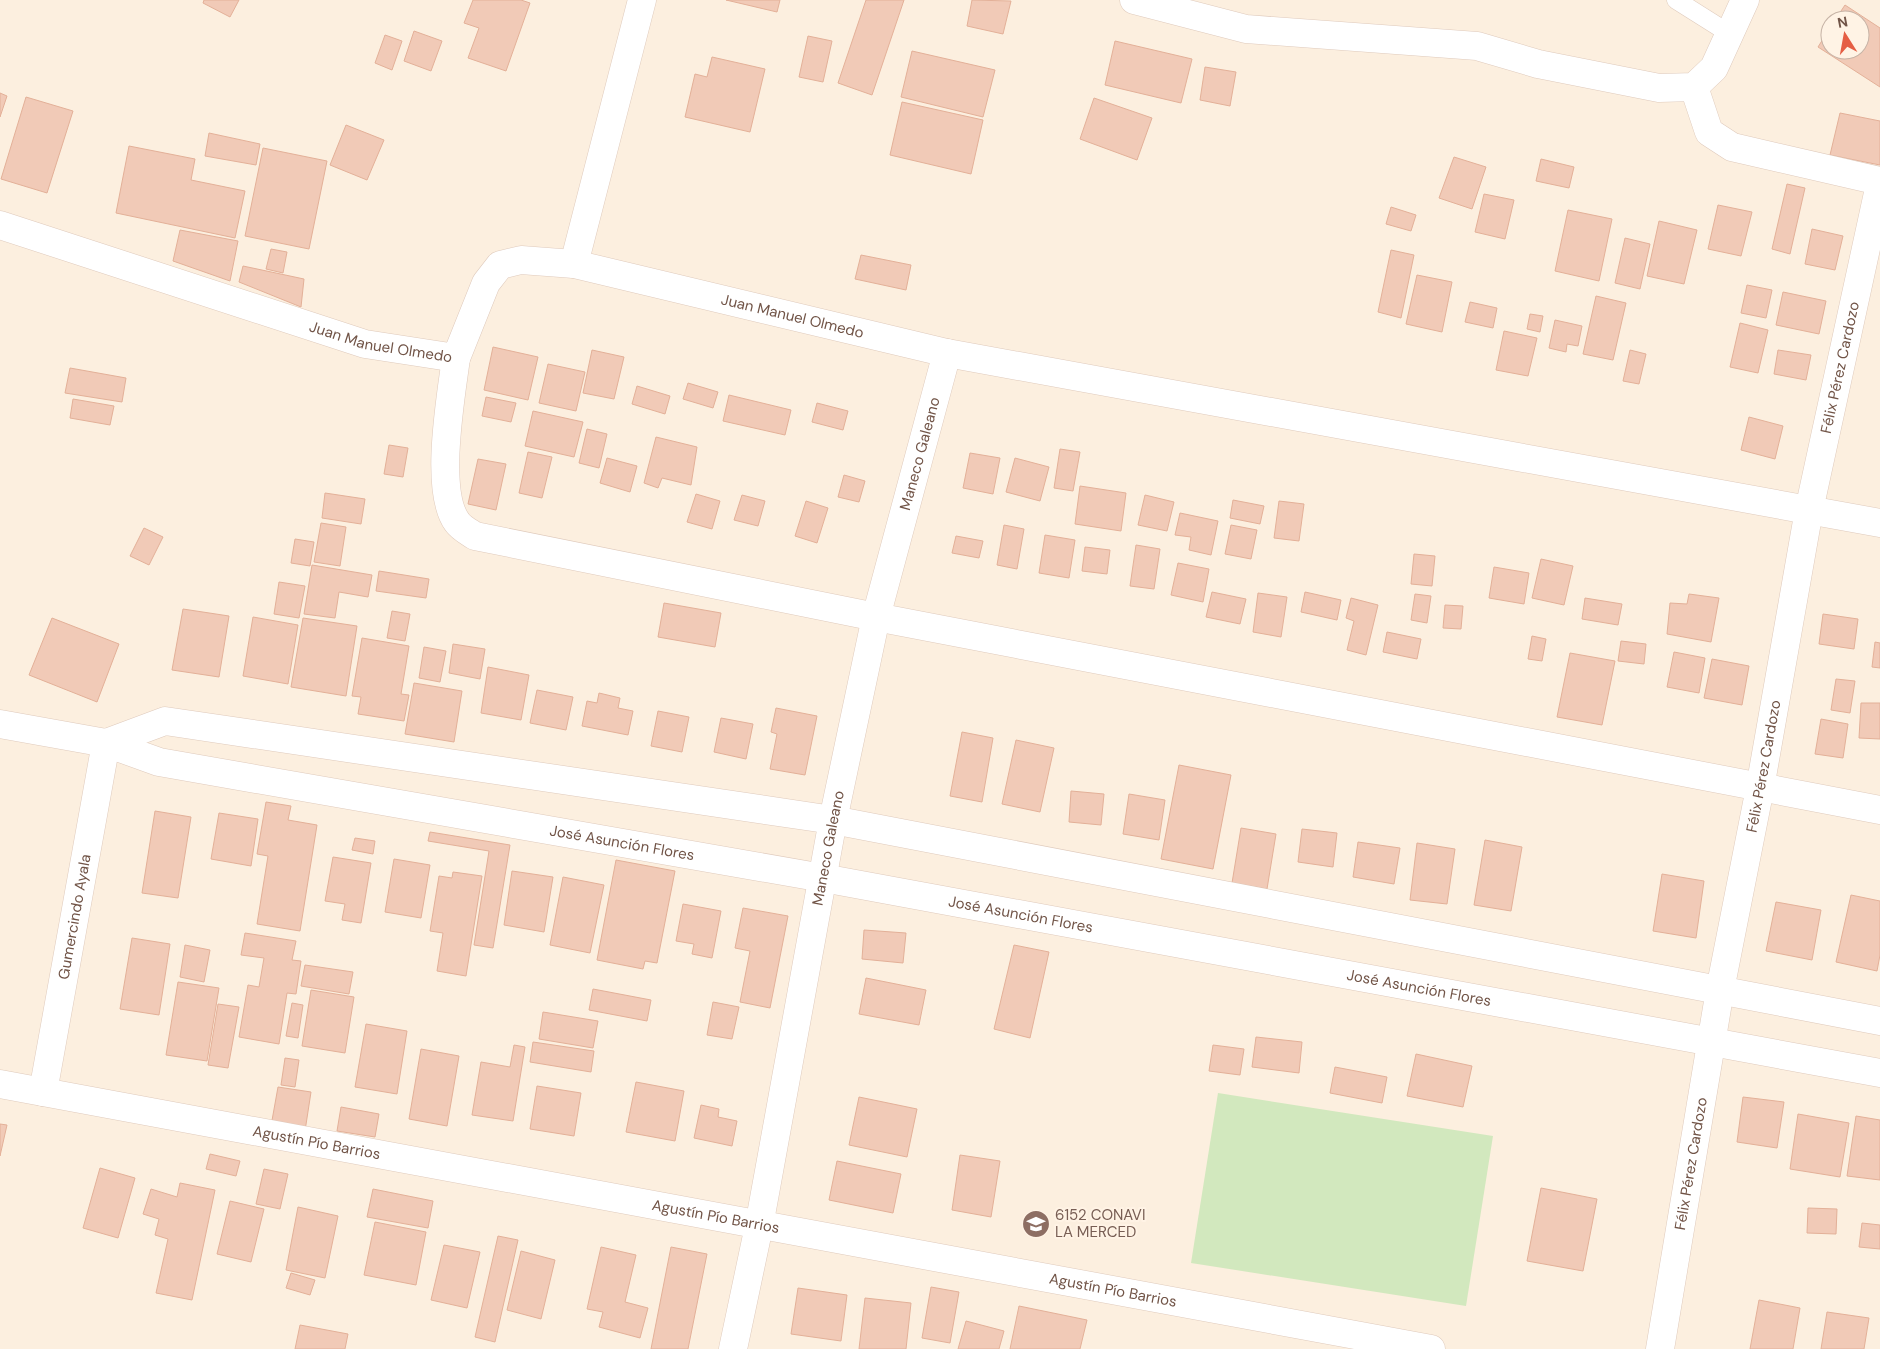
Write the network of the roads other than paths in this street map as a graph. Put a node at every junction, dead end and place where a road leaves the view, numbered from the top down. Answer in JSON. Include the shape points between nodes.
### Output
{"nodes":[{"id":1,"x":642,"y":0,"type":"edge"},
{"id":2,"x":1134,"y":0,"type":"edge"},
{"id":3,"x":1676,"y":0,"type":"edge"},
{"id":4,"x":1745,"y":0,"type":"edge"},
{"id":5,"x":1217,"y":10,"type":"edge"},
{"id":6,"x":1730,"y":34,"type":"junction"},
{"id":7,"x":1694,"y":87,"type":"junction"},
{"id":8,"x":1880,"y":182,"type":"edge"},
{"id":9,"x":0,"y":225,"type":"edge"},
{"id":10,"x":574,"y":264,"type":"junction"},
{"id":11,"x":947,"y":353,"type":"junction"},
{"id":12,"x":456,"y":358,"type":"junction"},
{"id":13,"x":1809,"y":510,"type":"junction"},
{"id":14,"x":1880,"y":523,"type":"edge"},
{"id":15,"x":876,"y":617,"type":"junction"},
{"id":16,"x":0,"y":724,"type":"edge"},
{"id":17,"x":106,"y":743,"type":"junction"},
{"id":18,"x":1760,"y":788,"type":"junction"},
{"id":19,"x":1880,"y":810,"type":"edge"},
{"id":20,"x":833,"y":820,"type":"junction"},
{"id":21,"x":822,"y":878,"type":"junction"},
{"id":22,"x":1720,"y":990,"type":"junction"},
{"id":23,"x":1880,"y":1021,"type":"edge"},
{"id":24,"x":1711,"y":1042,"type":"junction"},
{"id":25,"x":1880,"y":1073,"type":"edge"},
{"id":26,"x":0,"y":1084,"type":"edge"},
{"id":27,"x":43,"y":1092,"type":"junction"},
{"id":28,"x":759,"y":1226,"type":"junction"},
{"id":29,"x":733,"y":1349,"type":"edge"},
{"id":30,"x":1431,"y":1349,"type":"edge"},
{"id":31,"x":1660,"y":1349,"type":"edge"}],
"edges":[{"from":1,"to":10,"type":"street"},
{"from":2,"to":5,"type":"street"},
{"from":3,"to":6,"type":"lane"},
{"from":4,"to":6,"type":"street"},
{"from":5,"to":7,"type":"street","via":[[1246,29],[1477,46],[1538,64],[1659,88]]},
{"from":6,"to":7,"type":"street","via":[[1714,68]]},
{"from":7,"to":8,"type":"street","via":[[1710,132],[1732,147]]},
{"from":8,"to":13,"type":"street","name":"Félix Pérez Cardozo"},
{"from":9,"to":12,"type":"street","name":"Juan Manuel Olmedo","via":[[366,344]]},
{"from":10,"to":11,"type":"street","name":"Juan Manuel Olmedo"},
{"from":10,"to":12,"type":"street","name":"Juan Manuel Olmedo","via":[[521,260],[500,266],[486,283]]},
{"from":11,"to":13,"type":"street","name":"Juan Manuel Olmedo"},
{"from":11,"to":15,"type":"street","name":"Maneco Galeano"},
{"from":12,"to":15,"type":"street","via":[[449,413],[447,498],[458,523],[475,536]]},
{"from":13,"to":14,"type":"street","name":"Juan Manuel Olmedo"},
{"from":13,"to":18,"type":"street","name":"Félix Pérez Cardozo"},
{"from":15,"to":18,"type":"street"},
{"from":15,"to":20,"type":"street","name":"Maneco Galeano"},
{"from":16,"to":17,"type":"street"},
{"from":17,"to":20,"type":"street","via":[[165,721]]},
{"from":17,"to":21,"type":"street","name":"José Asunción Flores","via":[[159,762]]},
{"from":17,"to":27,"type":"street","name":"Gumercindo Ayala"},
{"from":18,"to":19,"type":"street"},
{"from":18,"to":22,"type":"street","name":"Félix Pérez Cardozo"},
{"from":20,"to":21,"type":"street","name":"Maneco Galeano"},
{"from":20,"to":22,"type":"street"},
{"from":21,"to":24,"type":"street","name":"José Asunción Flores"},
{"from":21,"to":28,"type":"street","name":"Maneco Galeano"},
{"from":22,"to":23,"type":"street"},
{"from":22,"to":24,"type":"street","name":"Félix Pérez Cardozo"},
{"from":24,"to":25,"type":"street","name":"José Asunción Flores"},
{"from":24,"to":31,"type":"street","name":"Félix Pérez Cardozo"},
{"from":26,"to":27,"type":"street","name":"Agustín Pío Barrios"},
{"from":27,"to":28,"type":"street","name":"Agustín Pío Barrios"},
{"from":28,"to":29,"type":"street","name":"Maneco Galeano"},
{"from":28,"to":30,"type":"street","name":"Agustín Pío Barrios"}]}
